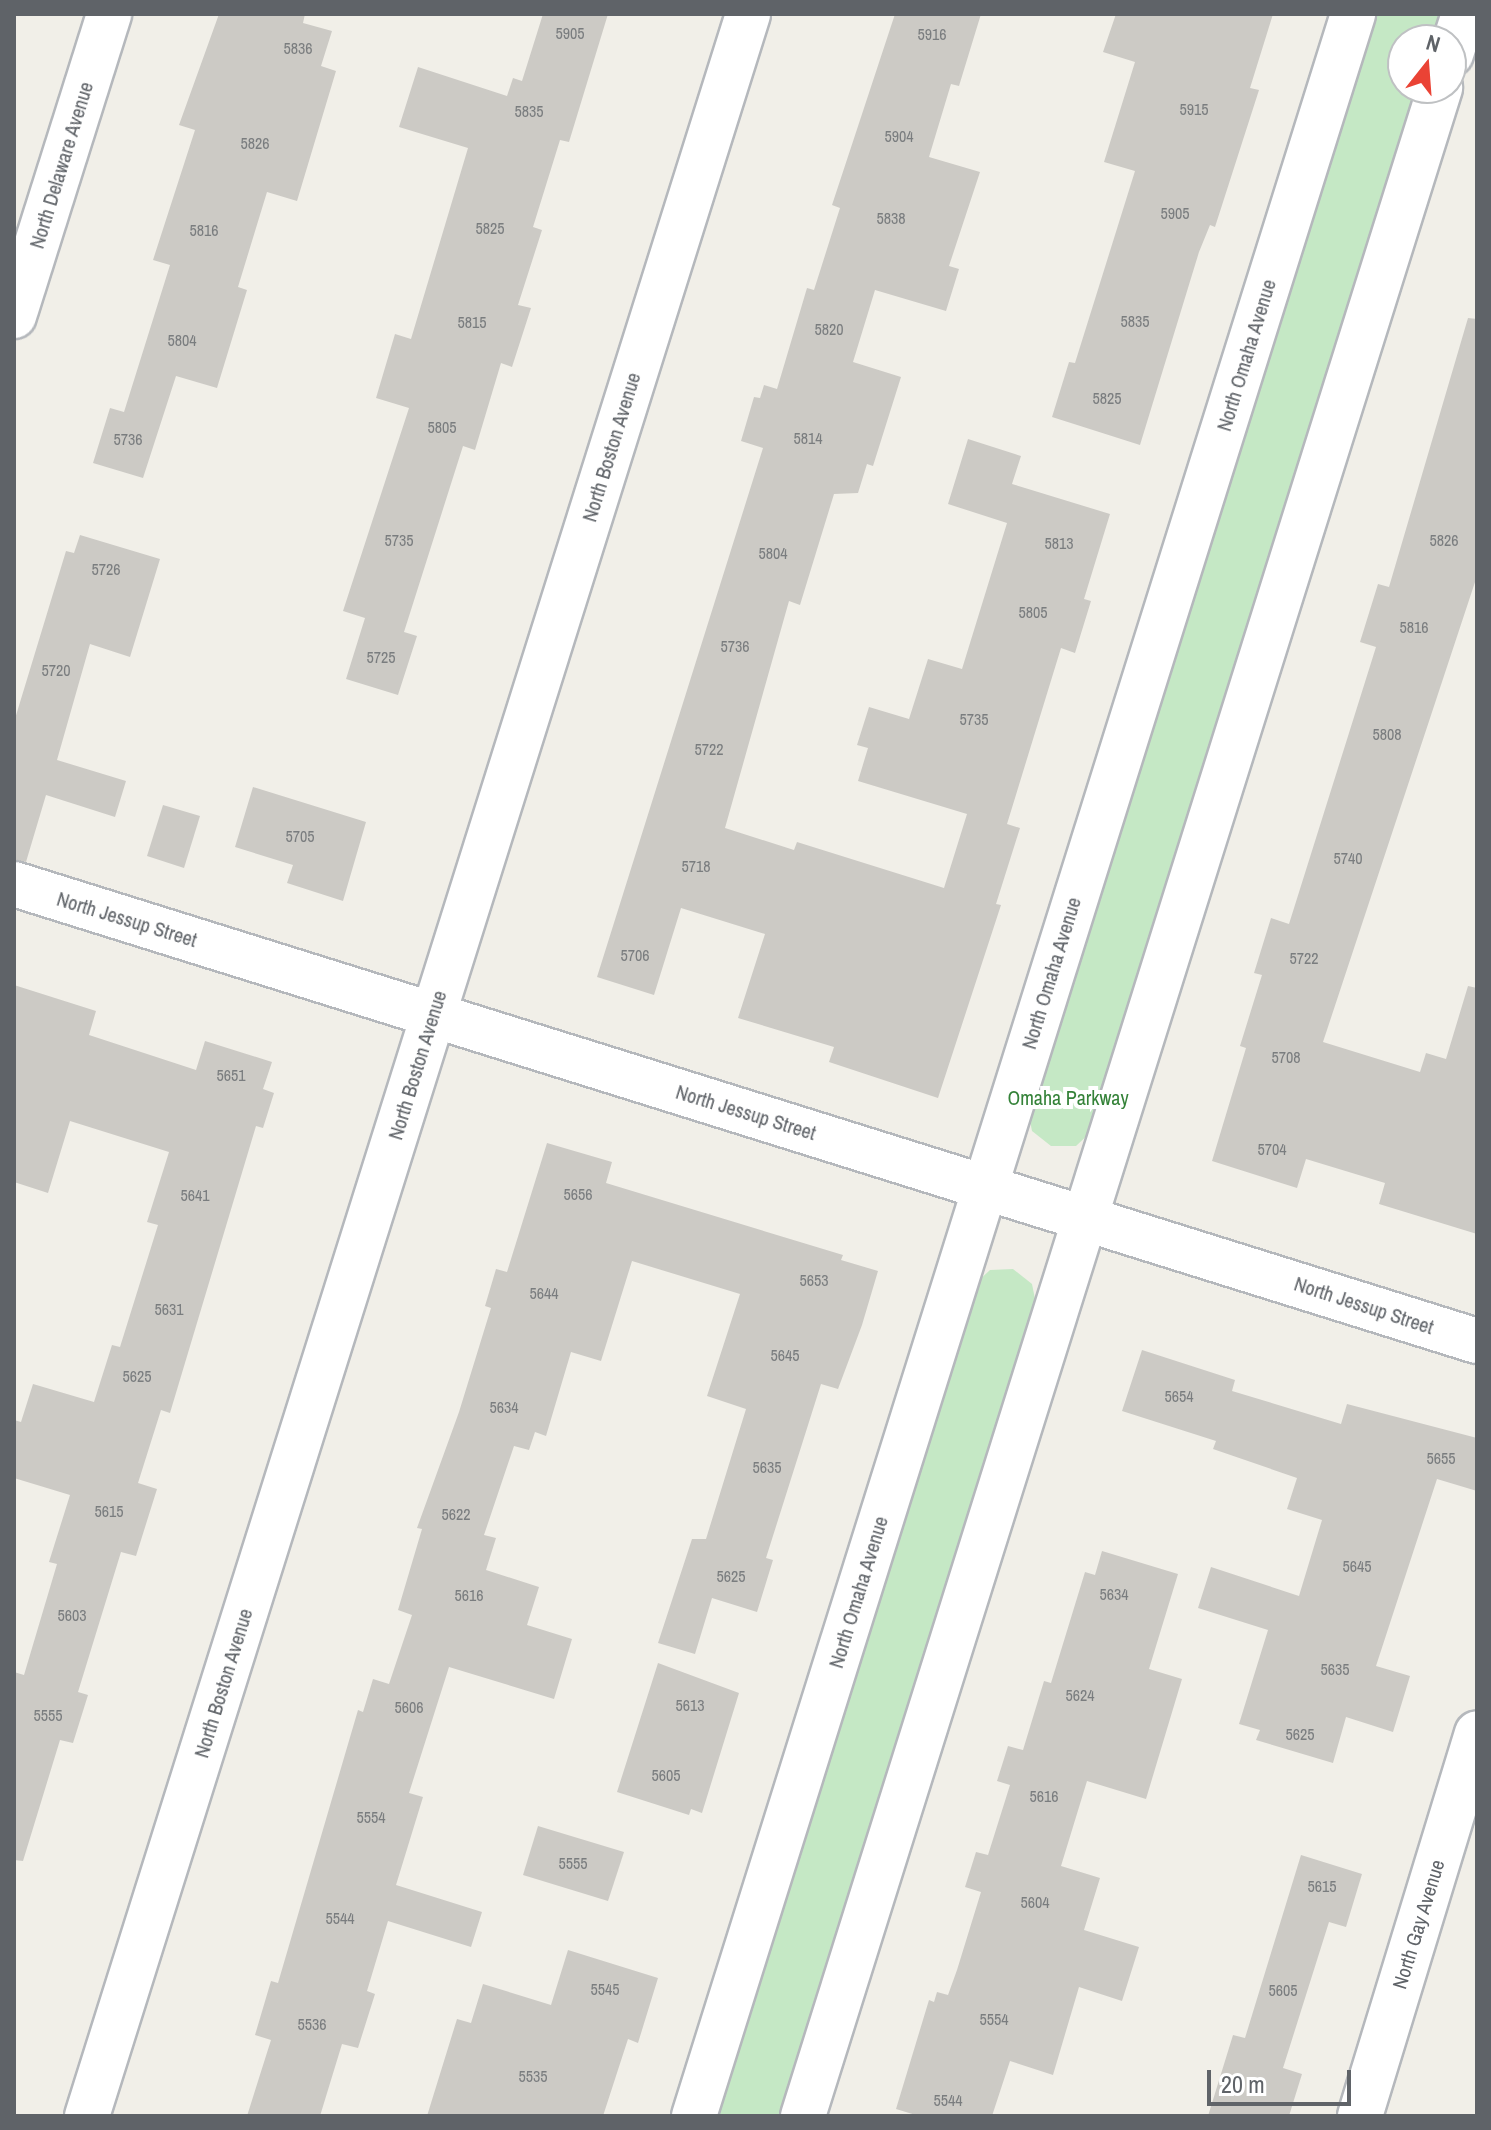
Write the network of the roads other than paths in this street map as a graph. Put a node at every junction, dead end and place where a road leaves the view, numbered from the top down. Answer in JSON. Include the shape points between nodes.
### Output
{"nodes":[{"id":1,"x":109,"y":14,"type":"edge"},
{"id":2,"x":748,"y":14,"type":"edge"},
{"id":3,"x":1353,"y":14,"type":"edge"},
{"id":4,"x":1435,"y":104,"type":"edge"},
{"id":5,"x":14,"y":316,"type":"edge"},
{"id":6,"x":14,"y":884,"type":"edge"},
{"id":7,"x":433,"y":1015,"type":"junction"},
{"id":8,"x":985,"y":1185,"type":"junction"},
{"id":9,"x":1085,"y":1217,"type":"junction"},
{"id":10,"x":1477,"y":1341,"type":"edge"},
{"id":11,"x":1477,"y":1733,"type":"edge"},
{"id":12,"x":87,"y":2116,"type":"edge"},
{"id":13,"x":694,"y":2116,"type":"edge"},
{"id":14,"x":803,"y":2116,"type":"edge"},
{"id":15,"x":1360,"y":2116,"type":"edge"}],
"edges":[{"from":1,"to":5,"type":"street","name":"North Delaware Avenue"},
{"from":2,"to":7,"type":"street","name":"North Boston Avenue"},
{"from":3,"to":8,"type":"street","name":"North Omaha Avenue"},
{"from":4,"to":9,"type":"street"},
{"from":6,"to":7,"type":"street","name":"North Jessup Street"},
{"from":7,"to":8,"type":"street","name":"North Jessup Street"},
{"from":7,"to":12,"type":"street","name":"North Boston Avenue"},
{"from":8,"to":9,"type":"street","name":"North Jessup Street"},
{"from":8,"to":13,"type":"street","name":"North Omaha Avenue"},
{"from":9,"to":10,"type":"street","name":"North Jessup Street"},
{"from":9,"to":14,"type":"street"},
{"from":11,"to":15,"type":"street","name":"North Gay Avenue"}]}
